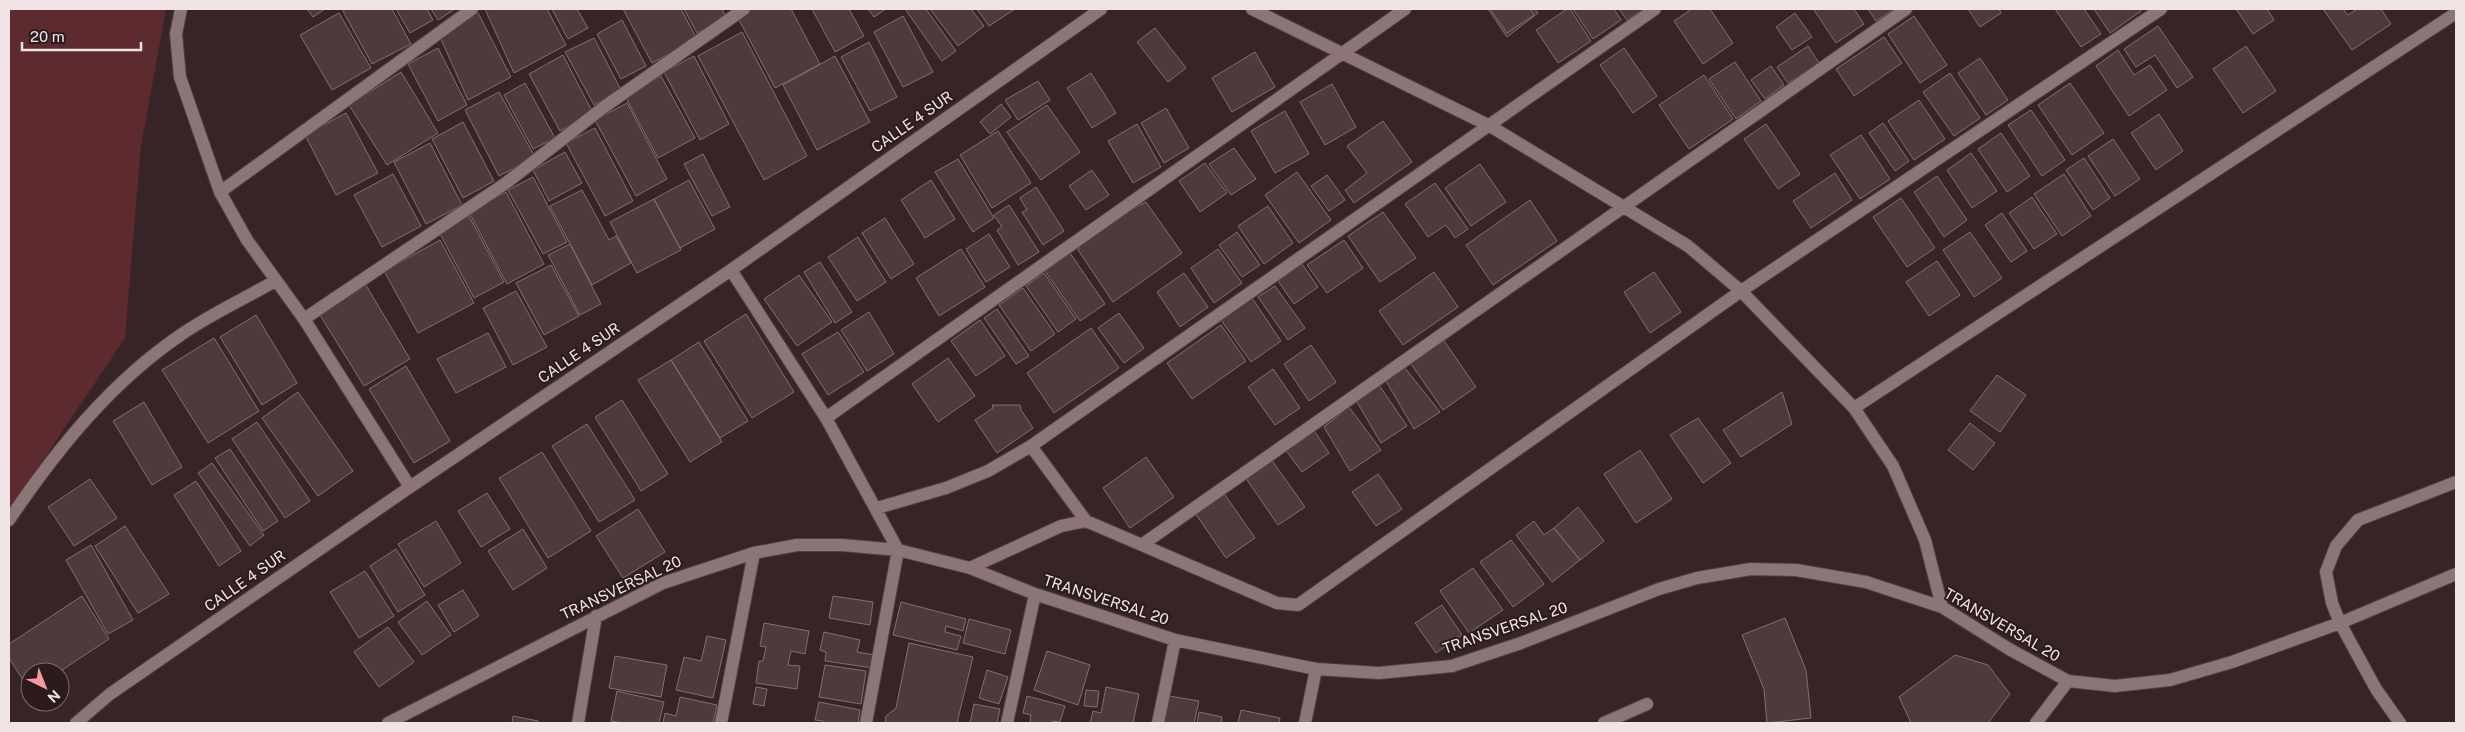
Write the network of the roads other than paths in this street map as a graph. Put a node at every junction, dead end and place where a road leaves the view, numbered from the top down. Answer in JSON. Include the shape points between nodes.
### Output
{"nodes":[{"id":1,"x":182,"y":9,"type":"edge"},
{"id":2,"x":472,"y":9,"type":"edge"},
{"id":3,"x":744,"y":9,"type":"edge"},
{"id":4,"x":1101,"y":9,"type":"edge"},
{"id":5,"x":1252,"y":9,"type":"edge"},
{"id":6,"x":1405,"y":9,"type":"edge"},
{"id":7,"x":1655,"y":9,"type":"edge"},
{"id":8,"x":1906,"y":9,"type":"edge"},
{"id":9,"x":2161,"y":9,"type":"edge"},
{"id":10,"x":2456,"y":13,"type":"edge"},
{"id":11,"x":1340,"y":52,"type":"junction"},
{"id":12,"x":1490,"y":126,"type":"junction"},
{"id":13,"x":220,"y":192,"type":"junction"},
{"id":14,"x":1623,"y":206,"type":"junction"},
{"id":15,"x":731,"y":270,"type":"junction"},
{"id":16,"x":275,"y":281,"type":"junction"},
{"id":17,"x":1741,"y":291,"type":"junction"},
{"id":18,"x":304,"y":319,"type":"junction"},
{"id":19,"x":1854,"y":408,"type":"junction"},
{"id":20,"x":826,"y":418,"type":"junction"},
{"id":21,"x":1032,"y":446,"type":"junction"},
{"id":22,"x":2456,"y":482,"type":"edge"},
{"id":23,"x":410,"y":487,"type":"junction"},
{"id":24,"x":877,"y":508,"type":"junction"},
{"id":25,"x":9,"y":520,"type":"edge"},
{"id":26,"x":1086,"y":521,"type":"junction"},
{"id":27,"x":1143,"y":544,"type":"junction"},
{"id":28,"x":898,"y":550,"type":"junction"},
{"id":29,"x":754,"y":553,"type":"junction"},
{"id":30,"x":970,"y":568,"type":"junction"},
{"id":31,"x":2456,"y":574,"type":"edge"},
{"id":32,"x":1035,"y":594,"type":"junction"},
{"id":33,"x":1942,"y":606,"type":"junction"},
{"id":34,"x":596,"y":616,"type":"junction"},
{"id":35,"x":2340,"y":623,"type":"junction"},
{"id":36,"x":1175,"y":640,"type":"junction"},
{"id":37,"x":1316,"y":670,"type":"junction"},
{"id":38,"x":2068,"y":681,"type":"junction"},
{"id":39,"x":1647,"y":704,"type":"dead end"},
{"id":40,"x":76,"y":723,"type":"edge"},
{"id":41,"x":388,"y":723,"type":"edge"},
{"id":42,"x":578,"y":723,"type":"edge"},
{"id":43,"x":721,"y":723,"type":"edge"},
{"id":44,"x":866,"y":723,"type":"edge"},
{"id":45,"x":1007,"y":723,"type":"edge"},
{"id":46,"x":1158,"y":723,"type":"edge"},
{"id":47,"x":1306,"y":723,"type":"edge"},
{"id":48,"x":1604,"y":723,"type":"edge"},
{"id":49,"x":2036,"y":723,"type":"edge"},
{"id":50,"x":2400,"y":723,"type":"edge"}],
"edges":[{"from":1,"to":13,"type":"street","via":[[176,34],[180,77]]},
{"from":2,"to":13,"type":"street"},
{"from":3,"to":18,"type":"street","via":[[604,107],[506,182]]},
{"from":4,"to":15,"type":"street","name":"CALLE 4 SUR"},
{"from":5,"to":11,"type":"street"},
{"from":6,"to":11,"type":"street"},
{"from":7,"to":12,"type":"street"},
{"from":8,"to":14,"type":"street"},
{"from":9,"to":17,"type":"street"},
{"from":10,"to":19,"type":"street"},
{"from":11,"to":12,"type":"street"},
{"from":11,"to":20,"type":"street"},
{"from":12,"to":14,"type":"street"},
{"from":12,"to":21,"type":"street"},
{"from":13,"to":16,"type":"street"},
{"from":14,"to":17,"type":"street","via":[[1688,246]]},
{"from":14,"to":27,"type":"street"},
{"from":15,"to":20,"type":"street"},
{"from":15,"to":23,"type":"street","name":"CALLE 4 SUR"},
{"from":16,"to":18,"type":"street"},
{"from":16,"to":25,"type":"street","via":[[182,334],[111,390],[43,468]]},
{"from":17,"to":19,"type":"street"},
{"from":17,"to":27,"type":"street","via":[[1298,604],[1277,603]]},
{"from":18,"to":23,"type":"street"},
{"from":19,"to":33,"type":"street","via":[[1893,466],[1922,532]]},
{"from":20,"to":24,"type":"street"},
{"from":21,"to":24,"type":"street","via":[[988,472]]},
{"from":21,"to":26,"type":"street"},
{"from":22,"to":35,"type":"street","via":[[2358,520],[2336,546],[2326,572]]},
{"from":23,"to":40,"type":"street","name":"CALLE 4 SUR","via":[[110,694]]},
{"from":24,"to":28,"type":"street"},
{"from":26,"to":27,"type":"street"},
{"from":26,"to":30,"type":"street","via":[[1061,526]]},
{"from":28,"to":29,"type":"street","name":"TRANSVERSAL 20","via":[[797,545]]},
{"from":28,"to":30,"type":"street","name":"TRANSVERSAL 20"},
{"from":28,"to":44,"type":"street"},
{"from":29,"to":34,"type":"street","name":"TRANSVERSAL 20","via":[[663,584]]},
{"from":29,"to":43,"type":"street"},
{"from":30,"to":32,"type":"street","name":"TRANSVERSAL 20"},
{"from":31,"to":35,"type":"street","name":"TRANSVERSAL 20"},
{"from":32,"to":36,"type":"street","name":"TRANSVERSAL 20"},
{"from":32,"to":45,"type":"street"},
{"from":33,"to":37,"type":"street","name":"TRANSVERSAL 20","via":[[1866,582],[1796,570],[1751,569],[1659,589],[1452,666],[1379,673]]},
{"from":33,"to":38,"type":"street","name":"TRANSVERSAL 20","via":[[2008,649]]},
{"from":34,"to":41,"type":"street","name":"TRANSVERSAL 20"},
{"from":34,"to":42,"type":"street"},
{"from":35,"to":38,"type":"street","name":"TRANSVERSAL 20","via":[[2232,662],[2170,680],[2116,686]]},
{"from":35,"to":50,"type":"street","via":[[2376,689]]},
{"from":36,"to":37,"type":"street","name":"TRANSVERSAL 20"},
{"from":36,"to":46,"type":"street"},
{"from":37,"to":47,"type":"street"},
{"from":38,"to":49,"type":"street"},
{"from":39,"to":48,"type":"street"}]}
